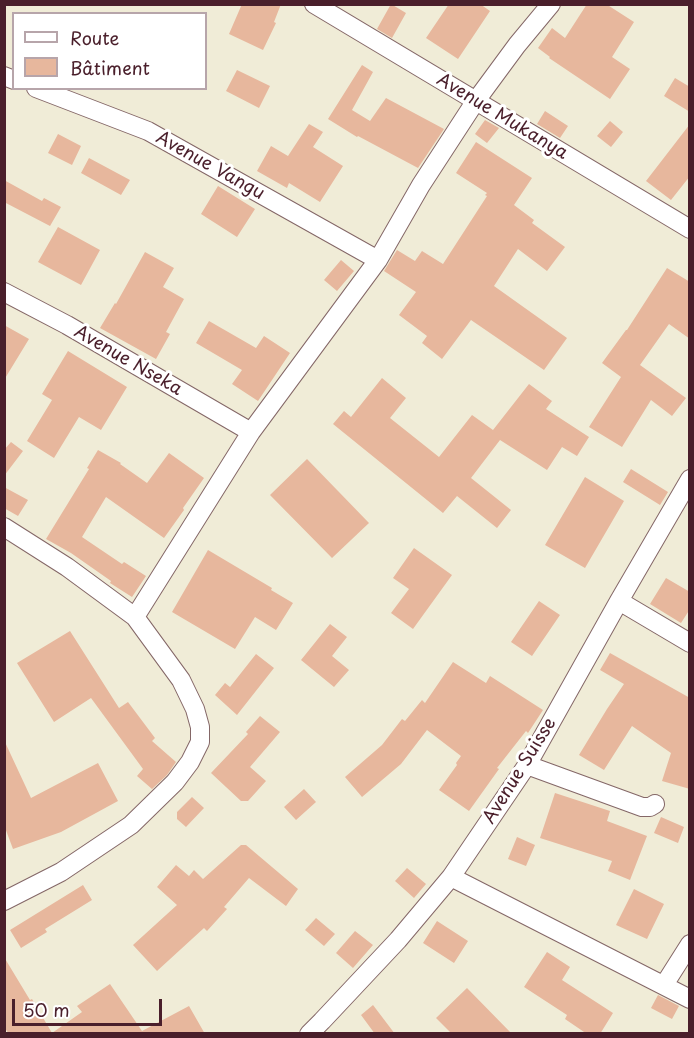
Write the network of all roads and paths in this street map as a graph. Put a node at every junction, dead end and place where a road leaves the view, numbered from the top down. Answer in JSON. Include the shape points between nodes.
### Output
{"nodes":[{"id":1,"x":314,"y":4,"type":"edge"},
{"id":2,"x":551,"y":4,"type":"edge"},
{"id":3,"x":41,"y":90,"type":"edge"},
{"id":4,"x":475,"y":102,"type":"junction"},
{"id":5,"x":690,"y":229,"type":"edge"},
{"id":6,"x":378,"y":260,"type":"junction"},
{"id":7,"x":4,"y":292,"type":"edge"},
{"id":8,"x":251,"y":432,"type":"junction"},
{"id":9,"x":690,"y":479,"type":"edge"},
{"id":10,"x":4,"y":527,"type":"edge"},
{"id":11,"x":619,"y":601,"type":"junction"},
{"id":12,"x":135,"y":617,"type":"junction"},
{"id":13,"x":690,"y":643,"type":"edge"},
{"id":14,"x":527,"y":765,"type":"junction"},
{"id":15,"x":656,"y":804,"type":"dead end"},
{"id":16,"x":451,"y":877,"type":"junction"},
{"id":17,"x":4,"y":901,"type":"edge"},
{"id":18,"x":690,"y":944,"type":"edge"},
{"id":19,"x":664,"y":985,"type":"junction"},
{"id":20,"x":690,"y":999,"type":"edge"},
{"id":21,"x":309,"y":1034,"type":"edge"}],
"edges":[{"from":1,"to":4,"type":"street","name":"Avenue Mukanya"},
{"from":2,"to":4,"type":"street"},
{"from":3,"to":6,"type":"street","name":"Avenue Vangu","via":[[148,131]]},
{"from":4,"to":5,"type":"street","name":"Avenue Mukanya"},
{"from":4,"to":6,"type":"street"},
{"from":6,"to":8,"type":"street"},
{"from":7,"to":8,"type":"street","name":"Avenue Nseka"},
{"from":8,"to":12,"type":"street"},
{"from":9,"to":11,"type":"street","name":"Avenue Suisse"},
{"from":10,"to":12,"type":"street"},
{"from":11,"to":13,"type":"street"},
{"from":11,"to":14,"type":"street","name":"Avenue Suisse"},
{"from":12,"to":17,"type":"street","via":[[181,681],[195,709],[200,742],[176,782],[131,825],[61,872]]},
{"from":14,"to":15,"type":"street","via":[[642,807]]},
{"from":14,"to":16,"type":"street","name":"Avenue Suisse"},
{"from":16,"to":19,"type":"street"},
{"from":16,"to":21,"type":"street","name":"Avenue Suisse"},
{"from":18,"to":19,"type":"street"},
{"from":19,"to":20,"type":"street"}]}
